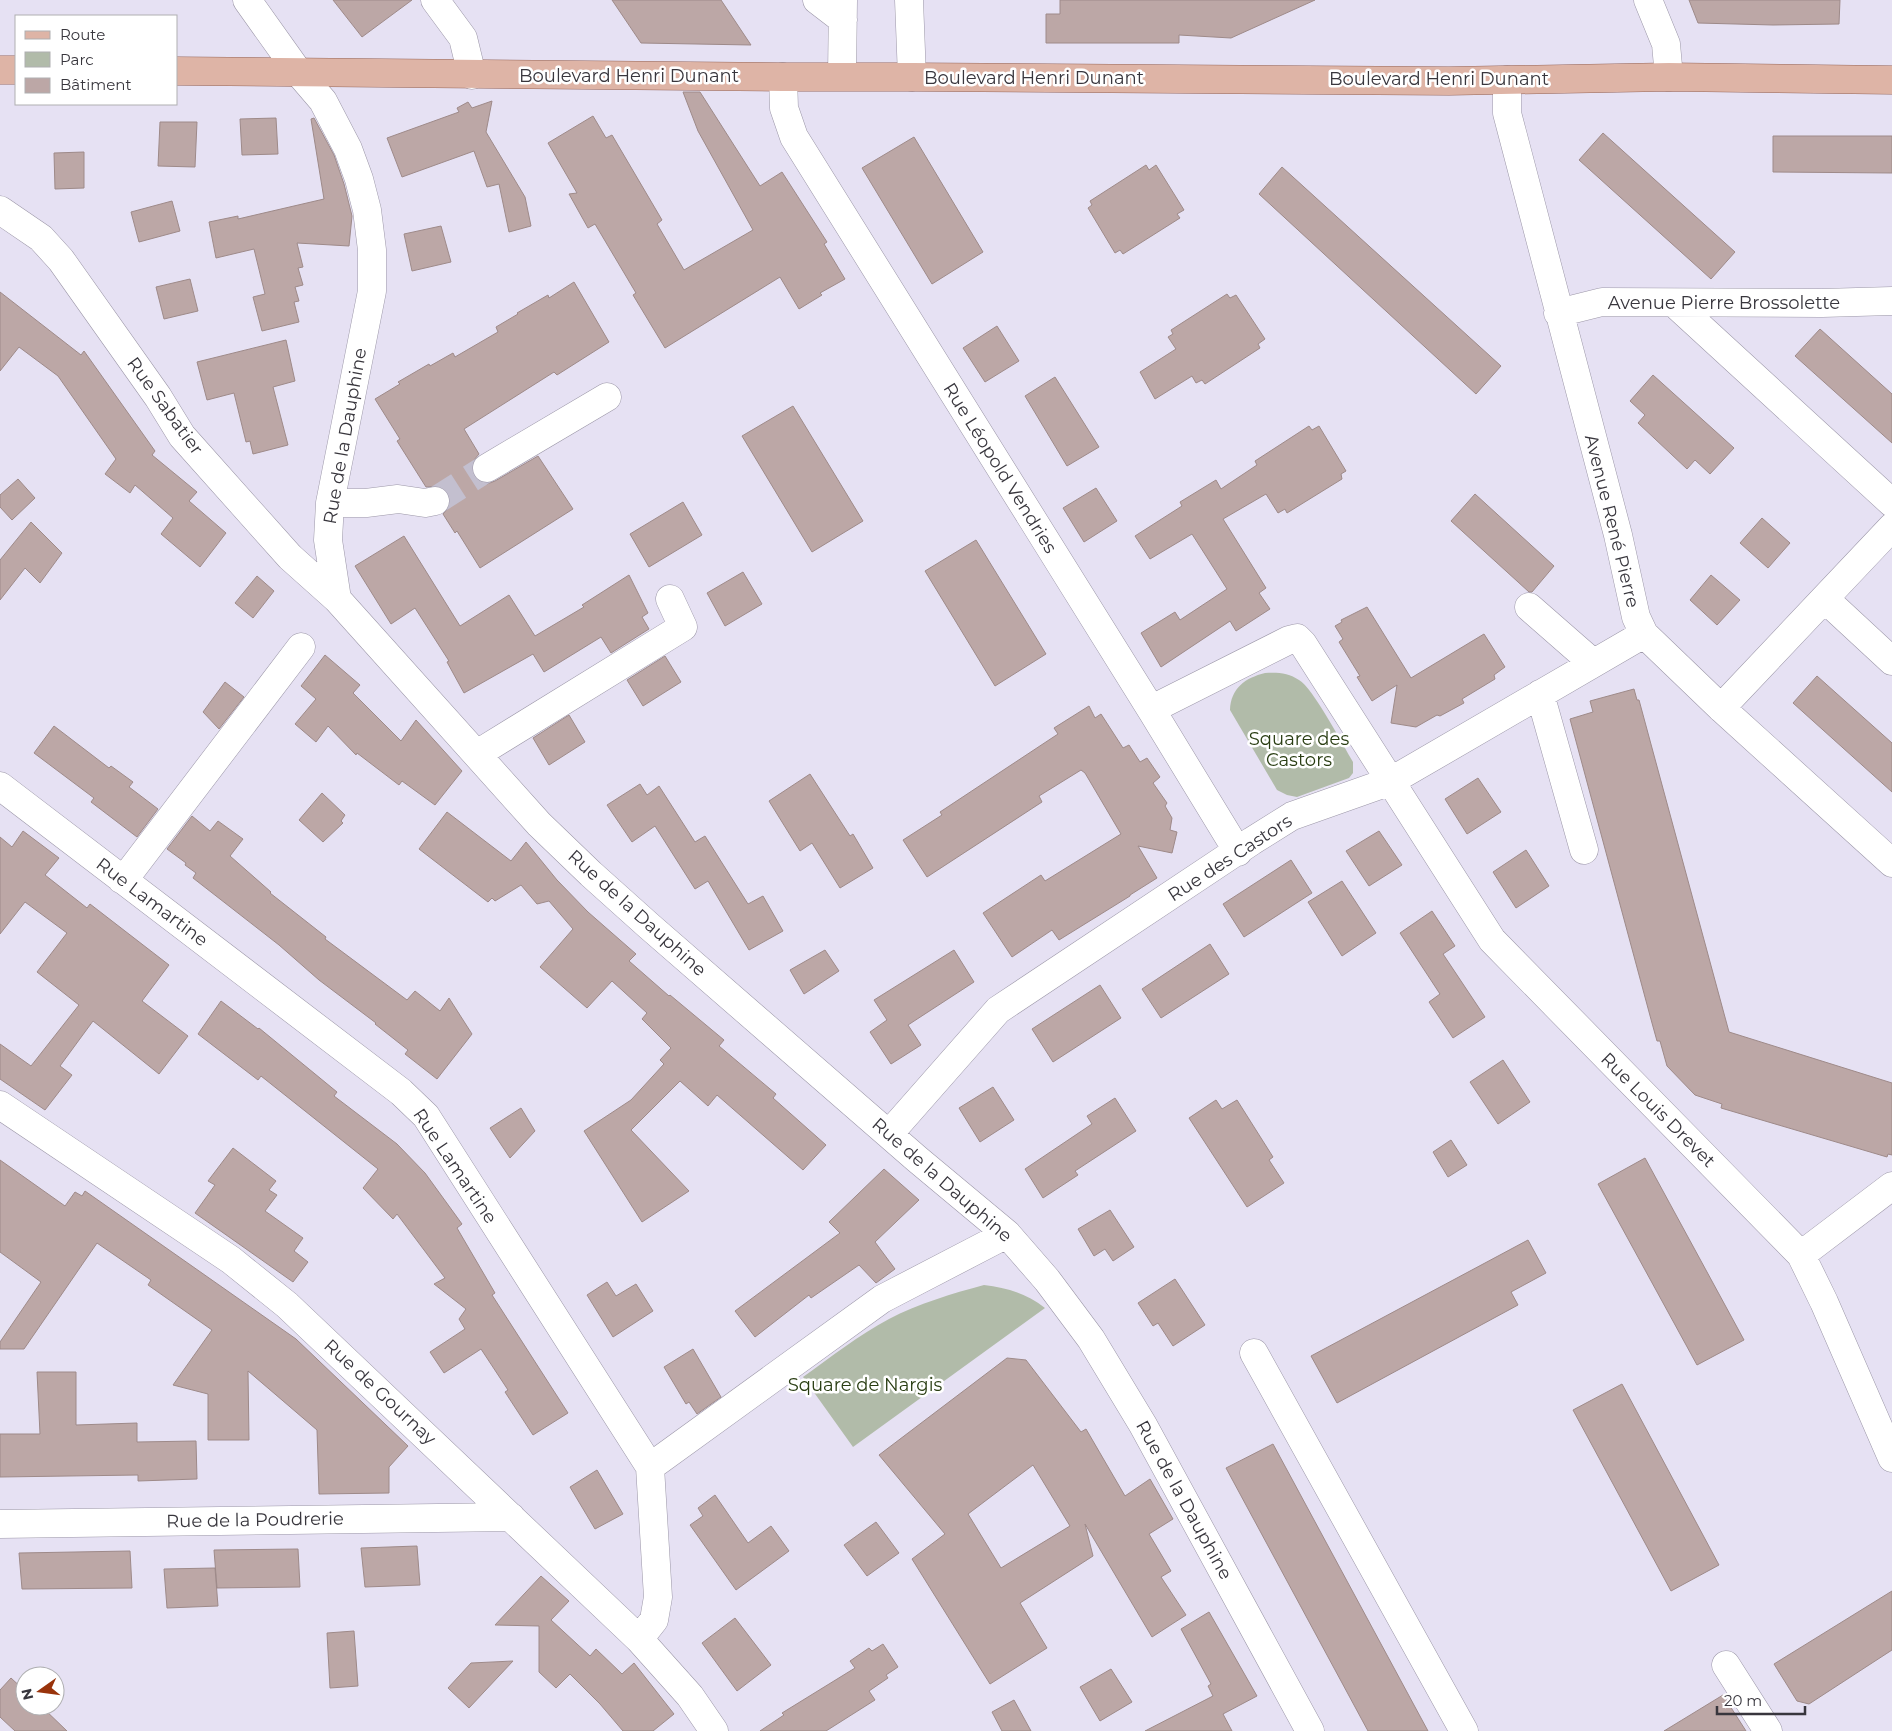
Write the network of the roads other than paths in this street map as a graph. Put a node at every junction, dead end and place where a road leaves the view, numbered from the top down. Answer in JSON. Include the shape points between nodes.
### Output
{"nodes":[{"id":1,"x":247,"y":0,"type":"edge"},
{"id":2,"x":435,"y":0,"type":"edge"},
{"id":3,"x":817,"y":0,"type":"edge"},
{"id":4,"x":909,"y":0,"type":"edge"},
{"id":5,"x":1648,"y":0,"type":"edge"},
{"id":6,"x":843,"y":10,"type":"edge"},
{"id":7,"x":0,"y":70,"type":"edge"},
{"id":8,"x":15,"y":70,"type":"edge"},
{"id":9,"x":178,"y":71,"type":"edge"},
{"id":10,"x":299,"y":73,"type":"junction"},
{"id":11,"x":472,"y":75,"type":"junction"},
{"id":12,"x":842,"y":76,"type":"junction"},
{"id":13,"x":783,"y":77,"type":"junction"},
{"id":14,"x":912,"y":77,"type":"junction"},
{"id":15,"x":1669,"y":77,"type":"junction"},
{"id":16,"x":1507,"y":80,"type":"junction"},
{"id":17,"x":1892,"y":80,"type":"edge"},
{"id":18,"x":0,"y":210,"type":"edge"},
{"id":19,"x":1892,"y":301,"type":"edge"},
{"id":20,"x":1674,"y":302,"type":"junction"},
{"id":21,"x":1558,"y":313,"type":"junction"},
{"id":22,"x":606,"y":398,"type":"dead end"},
{"id":23,"x":487,"y":468,"type":"tunnel mouth"},
{"id":24,"x":435,"y":501,"type":"tunnel mouth"},
{"id":25,"x":1892,"y":503,"type":"edge"},
{"id":26,"x":330,"y":504,"type":"junction"},
{"id":27,"x":1892,"y":527,"type":"edge"},
{"id":28,"x":336,"y":599,"type":"junction"},
{"id":29,"x":670,"y":599,"type":"dead end"},
{"id":30,"x":1824,"y":599,"type":"junction"},
{"id":31,"x":1529,"y":607,"type":"dead end"},
{"id":32,"x":1644,"y":634,"type":"junction"},
{"id":33,"x":301,"y":647,"type":"dead end"},
{"id":34,"x":1892,"y":661,"type":"edge"},
{"id":35,"x":1594,"y":663,"type":"junction"},
{"id":36,"x":1540,"y":694,"type":"junction"},
{"id":37,"x":1721,"y":708,"type":"junction"},
{"id":38,"x":1152,"y":711,"type":"junction"},
{"id":39,"x":477,"y":754,"type":"junction"},
{"id":40,"x":1391,"y":782,"type":"junction"},
{"id":41,"x":0,"y":786,"type":"edge"},
{"id":42,"x":1584,"y":850,"type":"dead end"},
{"id":43,"x":1238,"y":852,"type":"junction"},
{"id":44,"x":1892,"y":864,"type":"edge"},
{"id":45,"x":121,"y":879,"type":"junction"},
{"id":46,"x":0,"y":1105,"type":"edge"},
{"id":47,"x":890,"y":1134,"type":"junction"},
{"id":48,"x":1892,"y":1186,"type":"edge"},
{"id":49,"x":1007,"y":1234,"type":"junction"},
{"id":50,"x":1801,"y":1255,"type":"junction"},
{"id":51,"x":1254,"y":1354,"type":"dead end"},
{"id":52,"x":1892,"y":1458,"type":"edge"},
{"id":53,"x":650,"y":1467,"type":"junction"},
{"id":54,"x":511,"y":1517,"type":"junction"},
{"id":55,"x":0,"y":1524,"type":"edge"},
{"id":56,"x":639,"y":1639,"type":"junction"},
{"id":57,"x":1726,"y":1666,"type":"dead end"},
{"id":58,"x":714,"y":1731,"type":"edge"},
{"id":59,"x":1310,"y":1731,"type":"edge"},
{"id":60,"x":1464,"y":1731,"type":"edge"},
{"id":61,"x":1768,"y":1731,"type":"edge"}],
"edges":[{"from":1,"to":10,"type":"street","name":"Rue de la Dauphine"},
{"from":2,"to":11,"type":"street","via":[[463,38]]},
{"from":3,"to":6,"type":"street"},
{"from":4,"to":14,"type":"street"},
{"from":5,"to":15,"type":"street","via":[[1666,44]]},
{"from":6,"to":12,"type":"street"},
{"from":7,"to":8,"type":"main road"},
{"from":9,"to":10,"type":"main road","name":"Boulevard Henri Dunant"},
{"from":10,"to":11,"type":"main road","name":"Boulevard Henri Dunant"},
{"from":10,"to":26,"type":"street","name":"Rue de la Dauphine","via":[[323,101],[348,149],[359,179],[372,250],[372,291]]},
{"from":11,"to":13,"type":"main road","name":"Boulevard Henri Dunant"},
{"from":12,"to":13,"type":"main road","name":"Boulevard Henri Dunant"},
{"from":12,"to":14,"type":"main road","name":"Boulevard Henri Dunant"},
{"from":13,"to":38,"type":"street","name":"Rue Léopold Vendries","via":[[784,108],[794,137]]},
{"from":14,"to":16,"type":"main road","name":"Boulevard Henri Dunant"},
{"from":15,"to":16,"type":"main road","name":"Boulevard Henri Dunant"},
{"from":15,"to":17,"type":"main road","name":"Boulevard Henri Dunant"},
{"from":16,"to":21,"type":"street","name":"Avenue René Pierre","via":[[1507,113]]},
{"from":18,"to":28,"type":"street","name":"Rue Sabatier","via":[[41,238],[61,260],[182,436],[290,557]]},
{"from":19,"to":20,"type":"street","name":"Avenue Pierre Brossolette","via":[[1822,304]]},
{"from":20,"to":21,"type":"street","name":"Avenue Pierre Brossolette","via":[[1602,302]]},
{"from":20,"to":25,"type":"street"},
{"from":21,"to":32,"type":"street","name":"Avenue René Pierre","via":[[1618,535],[1636,617]]},
{"from":22,"to":23,"type":"street"},
{"from":24,"to":26,"type":"street","via":[[424,503],[398,499]]},
{"from":26,"to":28,"type":"street","name":"Rue de la Dauphine","via":[[328,540]]},
{"from":27,"to":30,"type":"street"},
{"from":28,"to":39,"type":"street","name":"Rue de la Dauphine"},
{"from":29,"to":39,"type":"street","via":[[684,627]]},
{"from":30,"to":34,"type":"street"},
{"from":30,"to":37,"type":"street"},
{"from":31,"to":35,"type":"street"},
{"from":32,"to":35,"type":"street","name":"Rue des Castors"},
{"from":32,"to":37,"type":"street","name":"Avenue René Pierre"},
{"from":33,"to":45,"type":"street","via":[[132,869]]},
{"from":35,"to":36,"type":"street","name":"Rue des Castors"},
{"from":36,"to":40,"type":"street","name":"Rue des Castors"},
{"from":36,"to":42,"type":"street"},
{"from":37,"to":44,"type":"street","name":"Avenue René Pierre"},
{"from":38,"to":40,"type":"street","name":"Rue Louis Drevet","via":[[1297,638]]},
{"from":38,"to":43,"type":"street","name":"Rue Léopold Vendries"},
{"from":39,"to":47,"type":"street","name":"Rue de la Dauphine","via":[[539,824],[591,874]]},
{"from":40,"to":43,"type":"street","name":"Rue des Castors","via":[[1292,816]]},
{"from":40,"to":50,"type":"street","name":"Rue Louis Drevet","via":[[1492,940]]},
{"from":41,"to":45,"type":"street","name":"Rue Lamartine"},
{"from":43,"to":47,"type":"street","name":"Rue des Castors","via":[[998,1010]]},
{"from":45,"to":53,"type":"street","name":"Rue Lamartine","via":[[401,1092],[426,1116]]},
{"from":46,"to":54,"type":"street","name":"Rue de Gournay","via":[[231,1260],[287,1306]]},
{"from":47,"to":49,"type":"street","name":"Rue de la Dauphine"},
{"from":48,"to":50,"type":"street"},
{"from":49,"to":53,"type":"street","via":[[882,1299]]},
{"from":49,"to":59,"type":"street","name":"Rue de la Dauphine","via":[[1091,1339],[1143,1424]]},
{"from":50,"to":52,"type":"street","name":"Rue Louis Drevet"},
{"from":51,"to":60,"type":"street"},
{"from":53,"to":56,"type":"street","name":"Rue Lamartine","via":[[658,1597],[654,1620]]},
{"from":54,"to":55,"type":"street","name":"Rue de la Poudrerie"},
{"from":54,"to":56,"type":"street","name":"Rue de Gournay"},
{"from":56,"to":58,"type":"street","name":"Rue de Gournay","via":[[690,1696]]},
{"from":57,"to":61,"type":"street"}]}
